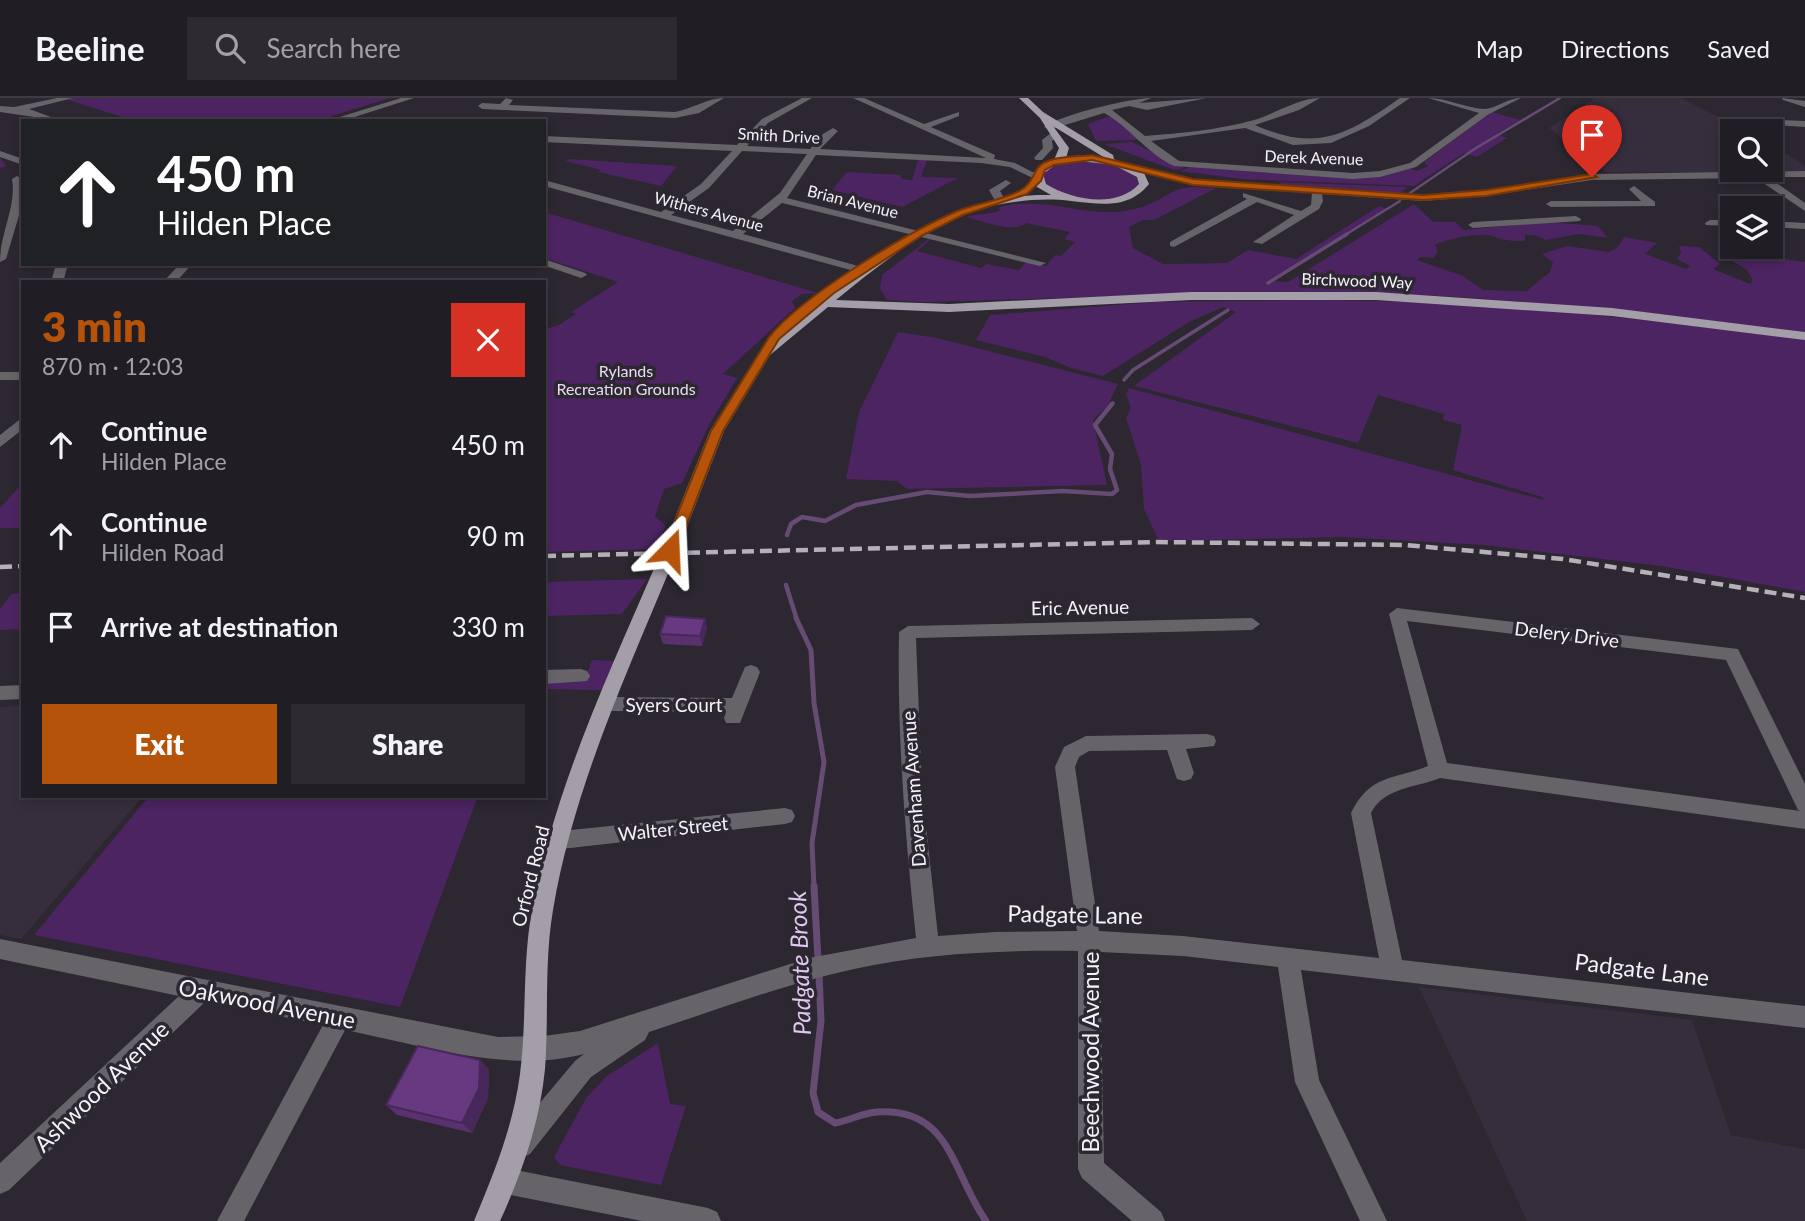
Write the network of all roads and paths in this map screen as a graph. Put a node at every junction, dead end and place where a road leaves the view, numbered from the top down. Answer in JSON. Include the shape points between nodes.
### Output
{"nodes":[{"id":1,"x":69,"y":98,"type":"edge"},
{"id":2,"x":410,"y":98,"type":"edge"},
{"id":3,"x":557,"y":98,"type":"edge"},
{"id":4,"x":720,"y":98,"type":"edge"},
{"id":5,"x":808,"y":98,"type":"edge"},
{"id":6,"x":856,"y":98,"type":"edge"},
{"id":7,"x":886,"y":98,"type":"edge"},
{"id":8,"x":1023,"y":98,"type":"edge"},
{"id":9,"x":1147,"y":98,"type":"edge"},
{"id":10,"x":1203,"y":98,"type":"edge"},
{"id":11,"x":1316,"y":98,"type":"edge"},
{"id":12,"x":1406,"y":98,"type":"edge"},
{"id":13,"x":1432,"y":98,"type":"edge"},
{"id":14,"x":1517,"y":98,"type":"edge"},
{"id":15,"x":1786,"y":98,"type":"edge"},
{"id":16,"x":632,"y":99,"type":"edge"},
{"id":17,"x":869,"y":104,"type":"junction"},
{"id":18,"x":1129,"y":104,"type":"junction"},
{"id":19,"x":1805,"y":104,"type":"edge"},
{"id":20,"x":482,"y":106,"type":"dead end"},
{"id":21,"x":0,"y":109,"type":"edge"},
{"id":22,"x":15,"y":109,"type":"junction"},
{"id":23,"x":544,"y":109,"type":"junction"},
{"id":24,"x":1107,"y":111,"type":"junction"},
{"id":25,"x":618,"y":112,"type":"junction"},
{"id":26,"x":1486,"y":112,"type":"junction"},
{"id":27,"x":956,"y":114,"type":"dead end"},
{"id":28,"x":1040,"y":114,"type":"junction"},
{"id":29,"x":0,"y":117,"type":"edge"},
{"id":30,"x":51,"y":119,"type":"edge"},
{"id":31,"x":338,"y":119,"type":"edge"},
{"id":32,"x":533,"y":119,"type":"edge"},
{"id":33,"x":1075,"y":119,"type":"junction"},
{"id":34,"x":1783,"y":124,"type":"edge"},
{"id":35,"x":1805,"y":124,"type":"edge"},
{"id":36,"x":1247,"y":125,"type":"junction"},
{"id":37,"x":924,"y":127,"type":"junction"},
{"id":38,"x":1052,"y":128,"type":"junction"},
{"id":39,"x":833,"y":131,"type":"dead end"},
{"id":40,"x":1069,"y":132,"type":"junction"},
{"id":41,"x":546,"y":139,"type":"edge"},
{"id":42,"x":1144,"y":139,"type":"junction"},
{"id":43,"x":738,"y":148,"type":"junction"},
{"id":44,"x":976,"y":149,"type":"junction"},
{"id":45,"x":814,"y":152,"type":"junction"},
{"id":46,"x":0,"y":154,"type":"edge"},
{"id":47,"x":963,"y":159,"type":"junction"},
{"id":48,"x":21,"y":161,"type":"edge"},
{"id":49,"x":1043,"y":161,"type":"junction"},
{"id":50,"x":1058,"y":161,"type":"junction"},
{"id":51,"x":996,"y":162,"type":"junction"},
{"id":52,"x":1116,"y":162,"type":"junction"},
{"id":53,"x":1012,"y":165,"type":"junction"},
{"id":54,"x":1130,"y":167,"type":"junction"},
{"id":55,"x":1720,"y":174,"type":"edge"},
{"id":56,"x":1783,"y":174,"type":"edge"},
{"id":57,"x":1805,"y":174,"type":"edge"},
{"id":58,"x":1037,"y":178,"type":"junction"},
{"id":59,"x":16,"y":179,"type":"edge"},
{"id":60,"x":1018,"y":182,"type":"dead end"},
{"id":61,"x":1193,"y":182,"type":"junction"},
{"id":62,"x":1769,"y":182,"type":"edge"},
{"id":63,"x":546,"y":184,"type":"edge"},
{"id":64,"x":1526,"y":186,"type":"junction"},
{"id":65,"x":1142,"y":189,"type":"junction"},
{"id":66,"x":1634,"y":189,"type":"dead end"},
{"id":67,"x":1317,"y":191,"type":"junction"},
{"id":68,"x":1067,"y":198,"type":"junction"},
{"id":69,"x":780,"y":199,"type":"junction"},
{"id":70,"x":1005,"y":199,"type":"junction"},
{"id":71,"x":1551,"y":204,"type":"junction"},
{"id":72,"x":1803,"y":205,"type":"edge"},
{"id":73,"x":664,"y":215,"type":"junction"},
{"id":74,"x":1303,"y":215,"type":"junction"},
{"id":75,"x":1710,"y":223,"type":"dead end"},
{"id":76,"x":1720,"y":223,"type":"edge"},
{"id":77,"x":1473,"y":225,"type":"dead end"},
{"id":78,"x":1783,"y":225,"type":"edge"},
{"id":79,"x":1805,"y":226,"type":"edge"},
{"id":80,"x":918,"y":234,"type":"junction"},
{"id":81,"x":735,"y":235,"type":"junction"},
{"id":82,"x":936,"y":238,"type":"junction"},
{"id":83,"x":1174,"y":244,"type":"dead end"},
{"id":84,"x":1270,"y":247,"type":"dead end"},
{"id":85,"x":919,"y":251,"type":"dead end"},
{"id":86,"x":0,"y":259,"type":"edge"},
{"id":87,"x":546,"y":263,"type":"edge"},
{"id":88,"x":1040,"y":263,"type":"dead end"},
{"id":89,"x":185,"y":266,"type":"edge"},
{"id":90,"x":581,"y":275,"type":"dead end"},
{"id":91,"x":860,"y":275,"type":"junction"},
{"id":92,"x":171,"y":280,"type":"edge"},
{"id":93,"x":821,"y":304,"type":"junction"},
{"id":94,"x":877,"y":305,"type":"junction"},
{"id":95,"x":907,"y":309,"type":"junction"},
{"id":96,"x":1805,"y":336,"type":"edge"},
{"id":97,"x":21,"y":363,"type":"edge"},
{"id":98,"x":4,"y":376,"type":"edge"},
{"id":99,"x":21,"y":423,"type":"edge"},
{"id":100,"x":0,"y":443,"type":"edge"},
{"id":101,"x":1252,"y":624,"type":"dead end"},
{"id":102,"x":908,"y":632,"type":"joint"},
{"id":103,"x":751,"y":672,"type":"dead end"},
{"id":104,"x":581,"y":676,"type":"dead end"},
{"id":105,"x":546,"y":677,"type":"edge"},
{"id":106,"x":21,"y":692,"type":"edge"},
{"id":107,"x":0,"y":693,"type":"edge"},
{"id":108,"x":609,"y":704,"type":"junction"},
{"id":109,"x":1207,"y":741,"type":"dead end"},
{"id":110,"x":1174,"y":742,"type":"junction"},
{"id":111,"x":1439,"y":770,"type":"junction"},
{"id":112,"x":1184,"y":773,"type":"dead end"},
{"id":113,"x":1805,"y":804,"type":"edge"},
{"id":114,"x":785,"y":816,"type":"dead end"},
{"id":115,"x":1805,"y":820,"type":"edge"},
{"id":116,"x":561,"y":840,"type":"junction"},
{"id":117,"x":1089,"y":939,"type":"junction"},
{"id":118,"x":928,"y":945,"type":"junction"},
{"id":119,"x":1,"y":950,"type":"edge"},
{"id":120,"x":1288,"y":958,"type":"junction"},
{"id":121,"x":1393,"y":970,"type":"junction"},
{"id":122,"x":202,"y":990,"type":"junction"},
{"id":123,"x":664,"y":1016,"type":"junction"},
{"id":124,"x":1805,"y":1017,"type":"edge"},
{"id":125,"x":339,"y":1018,"type":"junction"},
{"id":126,"x":534,"y":1049,"type":"junction"},
{"id":127,"x":517,"y":1151,"type":"junction"},
{"id":128,"x":0,"y":1181,"type":"edge"},
{"id":129,"x":506,"y":1181,"type":"junction"},
{"id":130,"x":230,"y":1221,"type":"edge"},
{"id":131,"x":487,"y":1221,"type":"edge"},
{"id":132,"x":708,"y":1221,"type":"edge"},
{"id":133,"x":1152,"y":1221,"type":"edge"},
{"id":134,"x":1374,"y":1221,"type":"edge"}],
"edges":[{"from":1,"to":22,"type":"street"},
{"from":2,"to":31,"type":"street"},
{"from":3,"to":23,"type":"street"},
{"from":4,"to":25,"type":"street","via":[[684,114]]},
{"from":5,"to":43,"type":"street","via":[[765,121]]},
{"from":6,"to":17,"type":"street"},
{"from":7,"to":17,"type":"street"},
{"from":8,"to":28,"type":"main road"},
{"from":9,"to":18,"type":"street"},
{"from":10,"to":18,"type":"street","via":[[1147,107]]},
{"from":11,"to":36,"type":"street"},
{"from":12,"to":36,"type":"street","via":[[1335,141],[1283,140]]},
{"from":13,"to":26,"type":"street"},
{"from":14,"to":26,"type":"street","name":"Derek Avenue"},
{"from":15,"to":19,"type":"street"},
{"from":16,"to":25,"type":"street"},
{"from":17,"to":37,"type":"street"},
{"from":18,"to":24,"type":"street"},
{"from":20,"to":23,"type":"street"},
{"from":21,"to":22,"type":"street"},
{"from":22,"to":29,"type":"street"},
{"from":22,"to":30,"type":"street"},
{"from":23,"to":25,"type":"street"},
{"from":23,"to":32,"type":"street"},
{"from":24,"to":33,"type":"street"},
{"from":24,"to":42,"type":"street","name":"Derek Avenue"},
{"from":26,"to":42,"type":"street","name":"Derek Avenue","via":[[1421,161],[1367,175],[1183,165],[1165,159]]},
{"from":27,"to":37,"type":"street"},
{"from":28,"to":33,"type":"street"},
{"from":28,"to":38,"type":"main road"},
{"from":33,"to":38,"type":"street"},
{"from":33,"to":40,"type":"street"},
{"from":34,"to":35,"type":"street"},
{"from":36,"to":42,"type":"street"},
{"from":37,"to":44,"type":"street"},
{"from":38,"to":40,"type":"main road"},
{"from":38,"to":49,"type":"street"},
{"from":38,"to":50,"type":"main road","via":[[1064,152]]},
{"from":39,"to":45,"type":"street"},
{"from":40,"to":52,"type":"main road"},
{"from":41,"to":43,"type":"street","name":"Smith Drive"},
{"from":43,"to":45,"type":"street","name":"Smith Drive"},
{"from":43,"to":73,"type":"street","via":[[705,186]]},
{"from":44,"to":47,"type":"street"},
{"from":44,"to":51,"type":"street"},
{"from":45,"to":47,"type":"street","name":"Smith Drive"},
{"from":45,"to":69,"type":"street"},
{"from":46,"to":48,"type":"street"},
{"from":47,"to":51,"type":"street","name":"Smith Drive"},
{"from":49,"to":50,"type":"main road"},
{"from":49,"to":53,"type":"street","name":"Smith Drive"},
{"from":49,"to":58,"type":"main road","name":"Orford Road"},
{"from":50,"to":52,"type":"main road"},
{"from":51,"to":53,"type":"street","name":"Smith Drive"},
{"from":52,"to":54,"type":"main road"},
{"from":53,"to":58,"type":"street","name":"Smith Drive"},
{"from":54,"to":61,"type":"street"},
{"from":54,"to":65,"type":"main road","via":[[1143,180]]},
{"from":55,"to":64,"type":"street","via":[[1605,176]]},
{"from":56,"to":57,"type":"street"},
{"from":58,"to":68,"type":"main road","via":[[1047,190]]},
{"from":58,"to":70,"type":"main road","name":"Orford Road","via":[[1029,189]]},
{"from":59,"to":86,"type":"street","via":[[20,194]]},
{"from":60,"to":70,"type":"street","via":[[994,190]]},
{"from":61,"to":65,"type":"street"},
{"from":61,"to":67,"type":"street"},
{"from":62,"to":72,"type":"street"},
{"from":63,"to":73,"type":"street","name":"Withers Avenue"},
{"from":64,"to":67,"type":"street","via":[[1423,198]]},
{"from":64,"to":71,"type":"street"},
{"from":65,"to":68,"type":"main road","name":"Orford Road","via":[[1112,201]]},
{"from":66,"to":71,"type":"street","via":[[1651,204]]},
{"from":67,"to":74,"type":"street","via":[[1318,204]]},
{"from":68,"to":70,"type":"main road","name":"Orford Road"},
{"from":69,"to":80,"type":"street","name":"Brian Avenue"},
{"from":69,"to":81,"type":"street"},
{"from":70,"to":80,"type":"main road","name":"Orford Road","via":[[960,213]]},
{"from":71,"to":77,"type":"street","via":[[1571,219]]},
{"from":73,"to":81,"type":"street","name":"Withers Avenue"},
{"from":74,"to":83,"type":"street","via":[[1252,197]]},
{"from":74,"to":84,"type":"street","via":[[1255,243]]},
{"from":75,"to":76,"type":"street"},
{"from":78,"to":79,"type":"street"},
{"from":80,"to":82,"type":"street","name":"Brian Avenue"},
{"from":80,"to":91,"type":"main road","name":"Orford Road"},
{"from":81,"to":91,"type":"street","name":"Withers Avenue"},
{"from":82,"to":85,"type":"street"},
{"from":82,"to":88,"type":"street","name":"Brian Avenue"},
{"from":87,"to":90,"type":"street"},
{"from":89,"to":92,"type":"street"},
{"from":91,"to":93,"type":"main road","name":"Orford Road"},
{"from":91,"to":94,"type":"main road","via":[[857,297]]},
{"from":93,"to":94,"type":"main road","name":"Birchwood Way"},
{"from":93,"to":95,"type":"main road","name":"Birchwood Way","via":[[859,311]]},
{"from":93,"to":108,"type":"main road","name":"Orford Road","via":[[766,352],[717,431]]},
{"from":94,"to":95,"type":"main road","name":"Birchwood Way"},
{"from":95,"to":96,"type":"main road","name":"Birchwood Way","via":[[1191,296],[1376,296],[1612,312]]},
{"from":97,"to":98,"type":"street"},
{"from":99,"to":100,"type":"street"},
{"from":101,"to":102,"type":"street","name":"Eric Avenue"},
{"from":102,"to":118,"type":"street","name":"Davenham Avenue","via":[[906,709]]},
{"from":103,"to":108,"type":"street","name":"Syers Court","via":[[735,712],[706,702]]},
{"from":104,"to":105,"type":"street"},
{"from":106,"to":107,"type":"street"},
{"from":108,"to":116,"type":"main road","name":"Orford Road"},
{"from":109,"to":110,"type":"street","name":"Beechwood Avenue"},
{"from":110,"to":112,"type":"street"},
{"from":110,"to":117,"type":"street","name":"Beechwood Avenue","via":[[1086,744],[1070,752],[1065,767]]},
{"from":111,"to":113,"type":"street","name":"Delery Drive","via":[[1397,614],[1732,654]]},
{"from":111,"to":115,"type":"street"},
{"from":111,"to":121,"type":"street","via":[[1379,788],[1366,799],[1361,813]]},
{"from":114,"to":116,"type":"street","name":"Walter Street"},
{"from":116,"to":126,"type":"main road","name":"Orford Road","via":[[538,939]]},
{"from":117,"to":118,"type":"street","name":"Padgate Lane"},
{"from":117,"to":120,"type":"street","name":"Padgate Lane"},
{"from":117,"to":133,"type":"street","name":"Beechwood Avenue","via":[[1091,1169]]},
{"from":118,"to":123,"type":"street","name":"Padgate Lane","via":[[818,967]]},
{"from":119,"to":122,"type":"street","name":"Oakwood Avenue"},
{"from":120,"to":121,"type":"street","name":"Padgate Lane"},
{"from":120,"to":134,"type":"street","via":[[1307,1082]]},
{"from":121,"to":124,"type":"street","name":"Padgate Lane"},
{"from":122,"to":125,"type":"street","name":"Oakwood Avenue"},
{"from":122,"to":128,"type":"street","name":"Ashwood Avenue"},
{"from":123,"to":126,"type":"street","name":"Padgate Lane","via":[[580,1043]]},
{"from":123,"to":127,"type":"street","via":[[583,1069]]},
{"from":125,"to":126,"type":"street","name":"Oakwood Avenue","via":[[481,1047]]},
{"from":125,"to":130,"type":"street"},
{"from":126,"to":127,"type":"main road"},
{"from":127,"to":129,"type":"main road"},
{"from":129,"to":131,"type":"main road"},
{"from":129,"to":132,"type":"street"}]}
